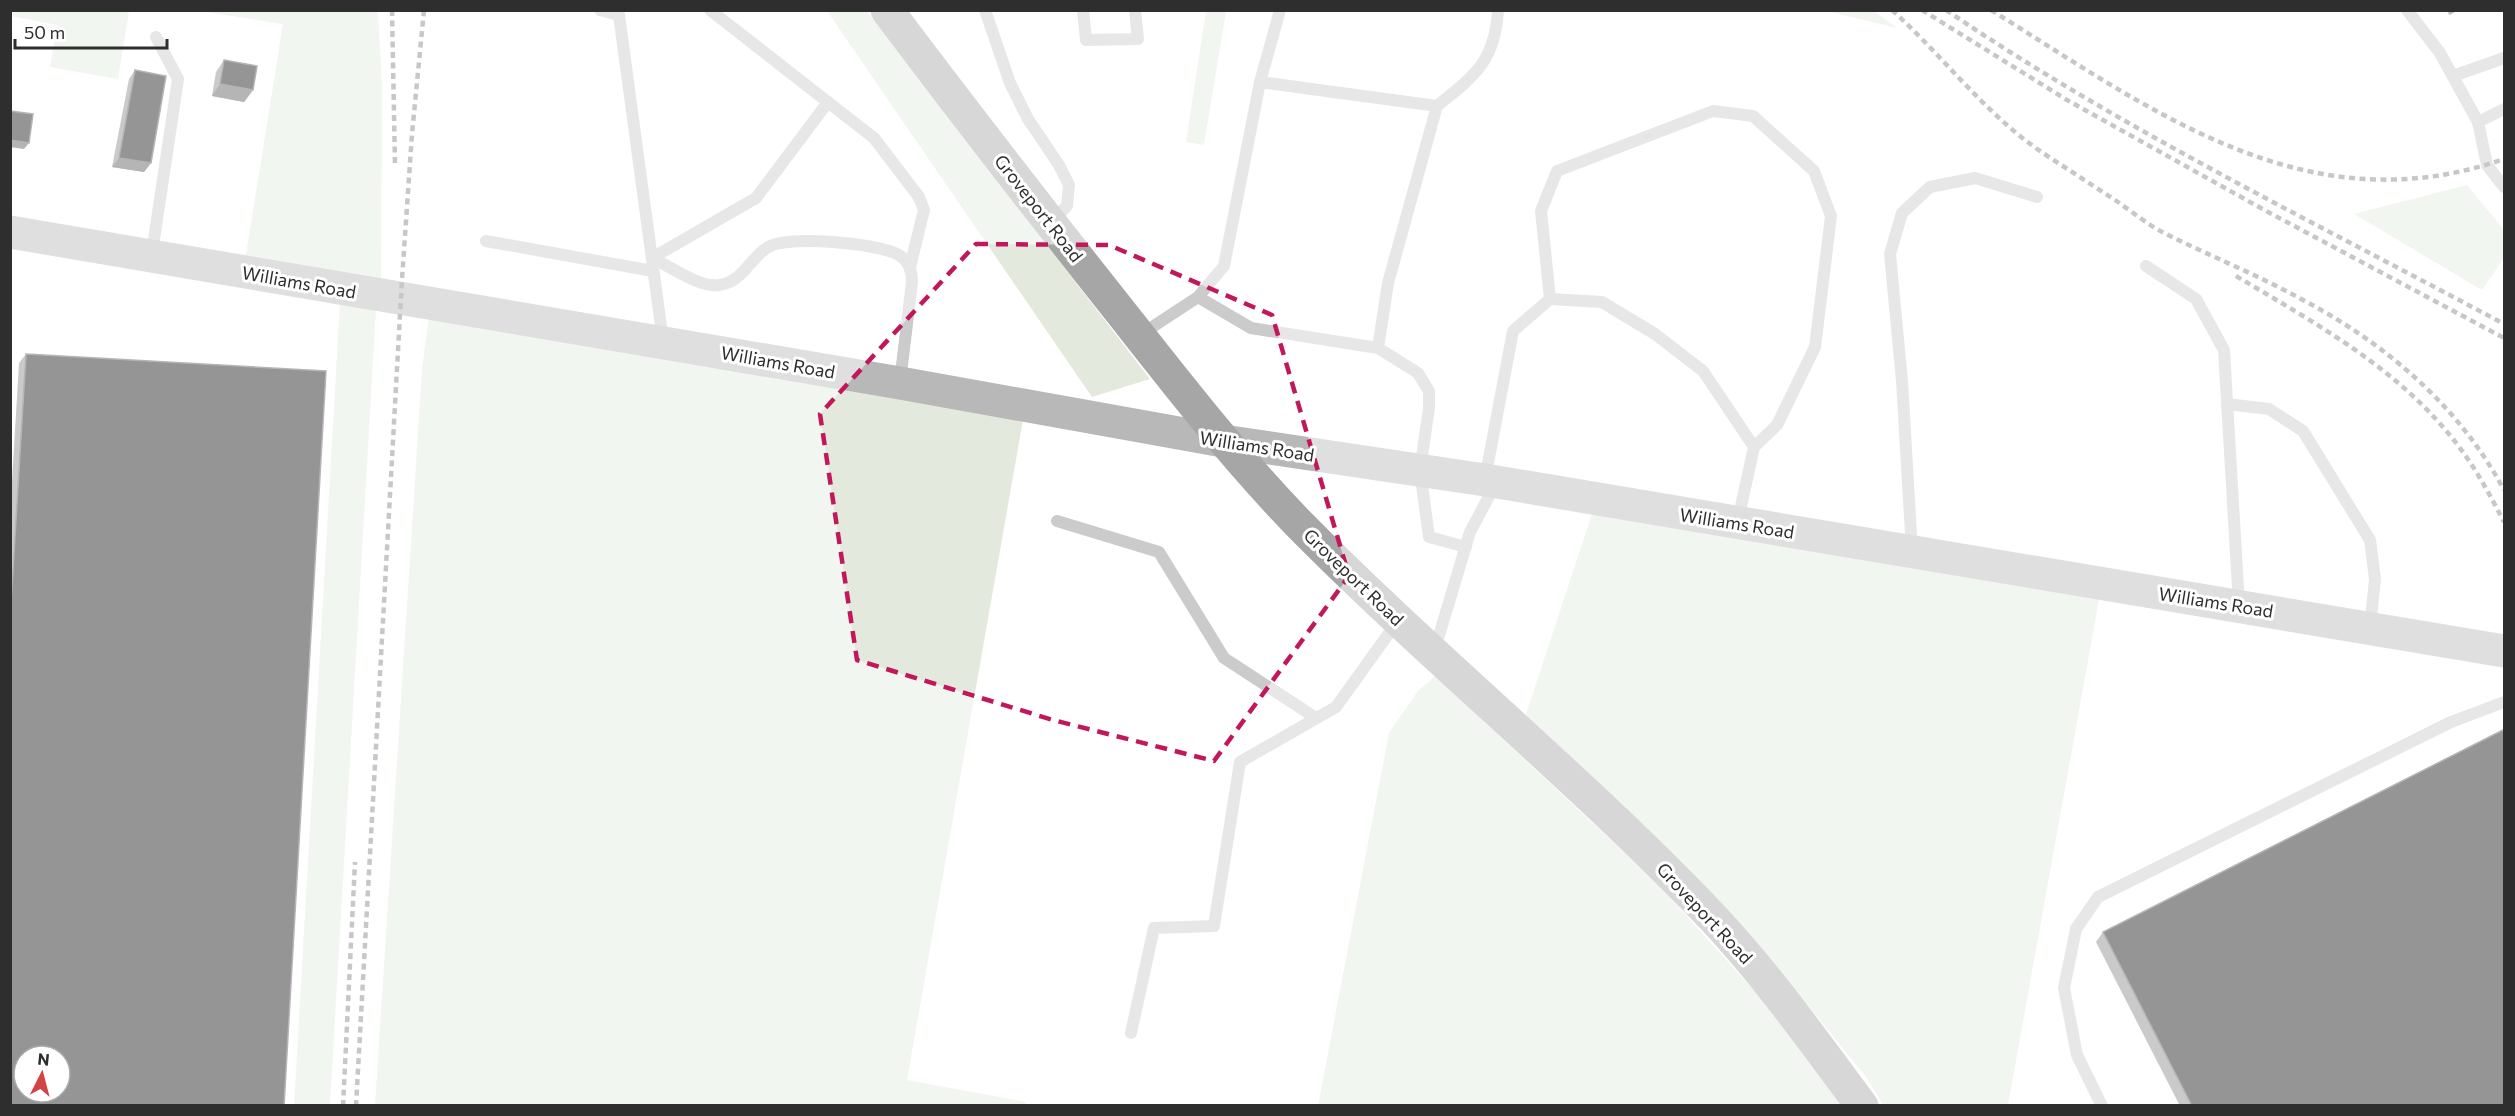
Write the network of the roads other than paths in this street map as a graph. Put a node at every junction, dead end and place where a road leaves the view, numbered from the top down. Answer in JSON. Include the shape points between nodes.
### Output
{"nodes":[{"id":1,"x":600,"y":10,"type":"edge"},
{"id":2,"x":710,"y":10,"type":"edge"},
{"id":3,"x":887,"y":10,"type":"edge"},
{"id":4,"x":985,"y":10,"type":"edge"},
{"id":5,"x":1083,"y":10,"type":"edge"},
{"id":6,"x":1136,"y":10,"type":"edge"},
{"id":7,"x":1280,"y":10,"type":"edge"},
{"id":8,"x":1498,"y":10,"type":"edge"},
{"id":9,"x":2407,"y":10,"type":"edge"},
{"id":10,"x":624,"y":13,"type":"edge"},
{"id":11,"x":156,"y":37,"type":"dead end"},
{"id":12,"x":2505,"y":58,"type":"edge"},
{"id":13,"x":2453,"y":76,"type":"junction"},
{"id":14,"x":1260,"y":82,"type":"junction"},
{"id":15,"x":828,"y":102,"type":"junction"},
{"id":16,"x":1437,"y":106,"type":"junction"},
{"id":17,"x":2505,"y":109,"type":"edge"},
{"id":18,"x":2478,"y":122,"type":"junction"},
{"id":19,"x":2505,"y":187,"type":"edge"},
{"id":20,"x":2037,"y":197,"type":"dead end"},
{"id":21,"x":1050,"y":222,"type":"junction"},
{"id":22,"x":10,"y":232,"type":"edge"},
{"id":23,"x":486,"y":241,"type":"dead end"},
{"id":24,"x":152,"y":257,"type":"junction"},
{"id":25,"x":652,"y":258,"type":"junction"},
{"id":26,"x":2146,"y":266,"type":"dead end"},
{"id":27,"x":910,"y":267,"type":"junction"},
{"id":28,"x":653,"y":272,"type":"junction"},
{"id":29,"x":1198,"y":297,"type":"junction"},
{"id":30,"x":1550,"y":299,"type":"junction"},
{"id":31,"x":1139,"y":336,"type":"junction"},
{"id":32,"x":663,"y":342,"type":"junction"},
{"id":33,"x":1378,"y":348,"type":"junction"},
{"id":34,"x":900,"y":383,"type":"junction"},
{"id":35,"x":2227,"y":404,"type":"junction"},
{"id":36,"x":1223,"y":441,"type":"junction"},
{"id":37,"x":1754,"y":447,"type":"junction"},
{"id":38,"x":1420,"y":470,"type":"junction"},
{"id":39,"x":1490,"y":481,"type":"junction"},
{"id":40,"x":1058,"y":520,"type":"dead end"},
{"id":41,"x":1738,"y":523,"type":"junction"},
{"id":42,"x":1466,"y":547,"type":"junction"},
{"id":43,"x":1912,"y":552,"type":"junction"},
{"id":44,"x":2239,"y":606,"type":"junction"},
{"id":45,"x":1398,"y":621,"type":"junction"},
{"id":46,"x":2370,"y":628,"type":"junction"},
{"id":47,"x":2505,"y":651,"type":"edge"},
{"id":48,"x":1433,"y":654,"type":"junction"},
{"id":49,"x":2505,"y":702,"type":"edge"},
{"id":50,"x":1316,"y":718,"type":"junction"},
{"id":51,"x":1131,"y":1034,"type":"dead end"},
{"id":52,"x":1862,"y":1106,"type":"edge"},
{"id":53,"x":2102,"y":1106,"type":"edge"}],
"edges":[{"from":1,"to":10,"type":"lane"},
{"from":2,"to":15,"type":"lane"},
{"from":3,"to":21,"type":"main road","name":"Groveport Road"},
{"from":4,"to":21,"type":"lane","via":[[1014,92],[1069,185],[1067,206]]},
{"from":5,"to":6,"type":"lane","via":[[1086,40],[1138,39]]},
{"from":7,"to":14,"type":"lane"},
{"from":8,"to":16,"type":"lane","via":[[1490,52],[1474,76]]},
{"from":9,"to":13,"type":"lane"},
{"from":10,"to":25,"type":"lane"},
{"from":11,"to":24,"type":"lane","via":[[178,79]]},
{"from":12,"to":13,"type":"lane"},
{"from":13,"to":18,"type":"lane"},
{"from":14,"to":16,"type":"lane"},
{"from":14,"to":29,"type":"lane","via":[[1224,266]]},
{"from":15,"to":25,"type":"lane","via":[[756,198]]},
{"from":15,"to":27,"type":"lane","via":[[874,138],[919,197],[924,210]]},
{"from":16,"to":33,"type":"lane","via":[[1388,283]]},
{"from":17,"to":18,"type":"lane"},
{"from":18,"to":19,"type":"lane","via":[[2487,165]]},
{"from":20,"to":43,"type":"lane","via":[[1975,178],[1930,187],[1902,213],[1890,254]]},
{"from":21,"to":31,"type":"main road","name":"Groveport Road"},
{"from":22,"to":24,"type":"main road","name":"Williams Road"},
{"from":23,"to":28,"type":"lane"},
{"from":24,"to":32,"type":"main road","name":"Williams Road"},
{"from":25,"to":27,"type":"lane","via":[[705,285],[716,286],[734,281],[768,247],[784,242],[818,240],[887,251],[900,255]]},
{"from":25,"to":28,"type":"lane"},
{"from":26,"to":35,"type":"lane","via":[[2196,299],[2224,350]]},
{"from":27,"to":34,"type":"lane","via":[[912,282]]},
{"from":28,"to":32,"type":"lane"},
{"from":29,"to":31,"type":"lane"},
{"from":29,"to":33,"type":"lane","via":[[1251,328]]},
{"from":30,"to":37,"type":"lane","via":[[1602,302],[1655,334],[1703,371]]},
{"from":30,"to":37,"type":"lane","via":[[1541,211],[1557,171],[1713,111],[1753,116],[1814,171],[1831,216],[1815,347],[1777,426]]},
{"from":30,"to":39,"type":"lane","via":[[1513,331]]},
{"from":31,"to":36,"type":"main road","name":"Groveport Road"},
{"from":32,"to":34,"type":"main road","name":"Williams Road"},
{"from":33,"to":38,"type":"lane","via":[[1418,373],[1428,391]]},
{"from":34,"to":36,"type":"main road","name":"Williams Road"},
{"from":35,"to":44,"type":"lane"},
{"from":35,"to":46,"type":"lane","via":[[2269,409],[2303,431],[2370,540],[2375,579]]},
{"from":36,"to":38,"type":"main road","name":"Williams Road"},
{"from":36,"to":45,"type":"main road","name":"Groveport Road","via":[[1297,522]]},
{"from":37,"to":41,"type":"lane"},
{"from":38,"to":39,"type":"main road","name":"Williams Road"},
{"from":38,"to":42,"type":"lane","via":[[1429,537]]},
{"from":39,"to":41,"type":"main road","name":"Williams Road"},
{"from":39,"to":42,"type":"lane"},
{"from":40,"to":50,"type":"lane","via":[[1159,552],[1224,658]]},
{"from":41,"to":43,"type":"main road","name":"Williams Road"},
{"from":42,"to":48,"type":"lane"},
{"from":43,"to":44,"type":"main road","name":"Williams Road"},
{"from":44,"to":46,"type":"main road","name":"Williams Road"},
{"from":45,"to":48,"type":"main road","name":"Groveport Road"},
{"from":45,"to":50,"type":"lane","via":[[1336,706]]},
{"from":46,"to":47,"type":"main road","name":"Williams Road"},
{"from":48,"to":52,"type":"main road","name":"Groveport Road","via":[[1589,796],[1717,922]]},
{"from":49,"to":53,"type":"lane","via":[[2451,722],[2098,897],[2076,928],[2064,988],[2076,1055]]},
{"from":50,"to":51,"type":"lane","via":[[1240,762],[1214,926],[1154,928]]}]}
